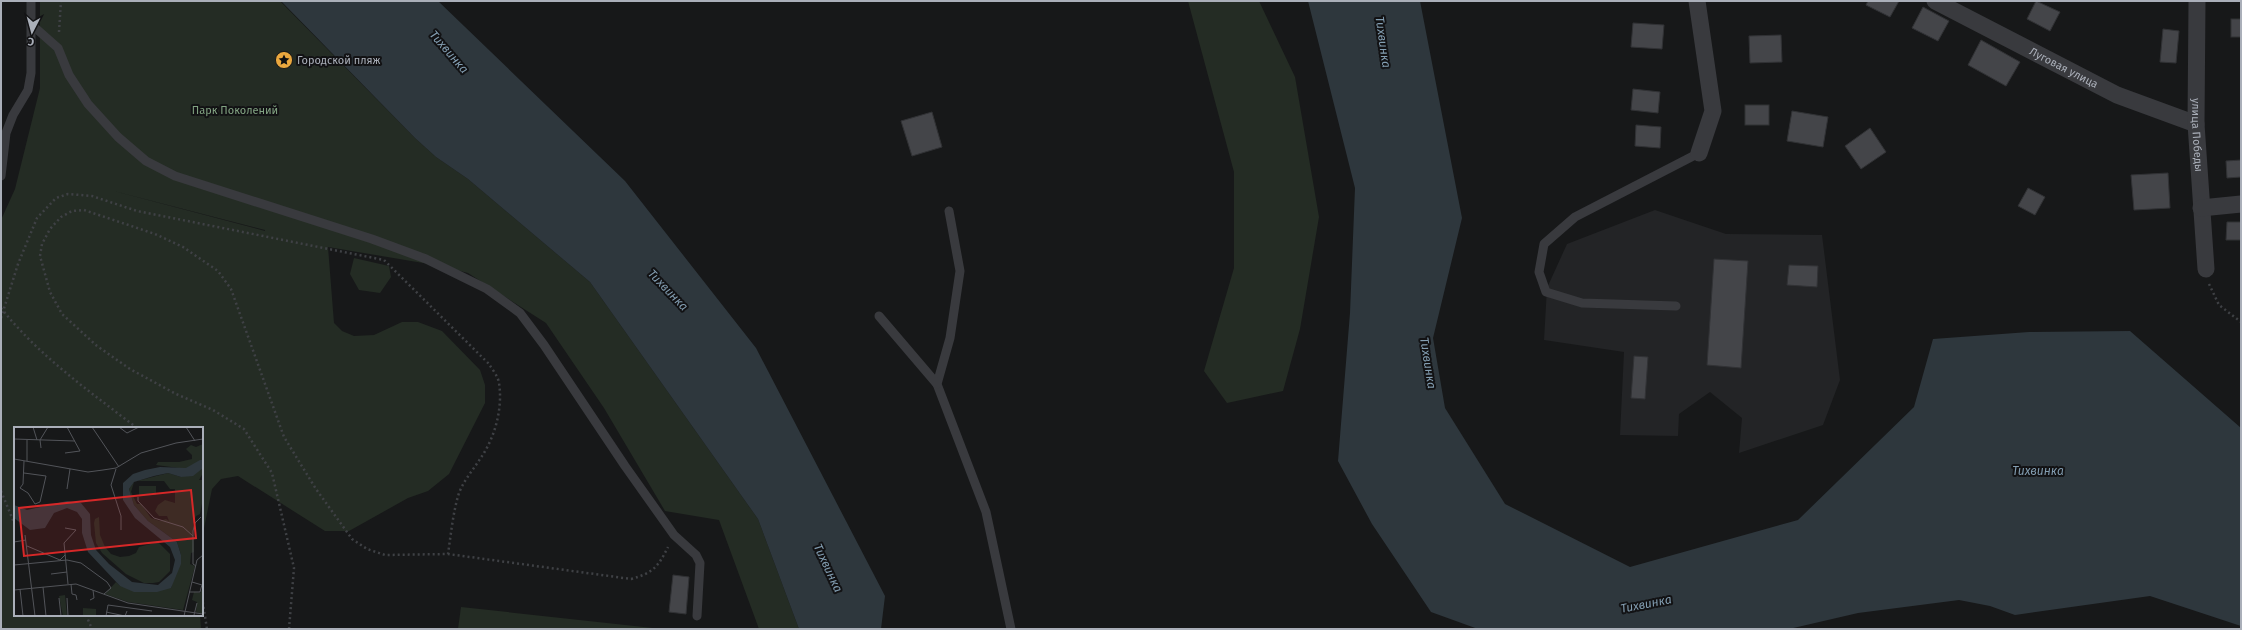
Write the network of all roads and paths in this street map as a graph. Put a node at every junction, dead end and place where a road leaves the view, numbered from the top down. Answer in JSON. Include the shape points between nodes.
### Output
{"nodes":[{"id":1,"x":31,"y":1,"type":"edge"},
{"id":2,"x":61,"y":1,"type":"edge"},
{"id":3,"x":1697,"y":1,"type":"edge"},
{"id":4,"x":1935,"y":1,"type":"edge"},
{"id":5,"x":2197,"y":1,"type":"edge"},
{"id":6,"x":32,"y":25,"type":"junction"},
{"id":7,"x":58,"y":48,"type":"junction"},
{"id":8,"x":2196,"y":124,"type":"junction"},
{"id":9,"x":1699,"y":153,"type":"joint"},
{"id":10,"x":1,"y":176,"type":"edge"},
{"id":11,"x":2241,"y":204,"type":"edge"},
{"id":12,"x":2201,"y":208,"type":"junction"},
{"id":13,"x":949,"y":211,"type":"dead end"},
{"id":14,"x":2206,"y":269,"type":"joint"},
{"id":15,"x":1676,"y":306,"type":"dead end"},
{"id":16,"x":2,"y":310,"type":"edge"},
{"id":17,"x":879,"y":316,"type":"dead end"},
{"id":18,"x":1,"y":318,"type":"edge"},
{"id":19,"x":2241,"y":322,"type":"edge"},
{"id":20,"x":937,"y":384,"type":"junction"},
{"id":21,"x":136,"y":427,"type":"edge"},
{"id":22,"x":1,"y":491,"type":"edge"},
{"id":23,"x":14,"y":523,"type":"edge"},
{"id":24,"x":674,"y":535,"type":"junction"},
{"id":25,"x":448,"y":554,"type":"junction"},
{"id":26,"x":203,"y":602,"type":"edge"},
{"id":27,"x":86,"y":616,"type":"edge"},
{"id":28,"x":697,"y":616,"type":"dead end"},
{"id":29,"x":92,"y":629,"type":"edge"},
{"id":30,"x":208,"y":629,"type":"edge"},
{"id":31,"x":289,"y":629,"type":"edge"},
{"id":32,"x":1011,"y":629,"type":"edge"}],
"edges":[{"from":1,"to":6,"type":"lane"},
{"from":2,"to":7,"type":"path"},
{"from":3,"to":9,"type":"street","via":[[1713,111]]},
{"from":4,"to":8,"type":"street","name":"Луговая улица","via":[[2118,95]]},
{"from":5,"to":8,"type":"street","name":"улица Победы"},
{"from":6,"to":7,"type":"lane"},
{"from":6,"to":10,"type":"lane","via":[[28,90],[6,133]]},
{"from":7,"to":24,"type":"lane","via":[[69,75],[88,104],[118,137],[146,161],[175,176],[372,239],[426,259],[487,289],[520,313]]},
{"from":8,"to":12,"type":"street","name":"улица Победы"},
{"from":9,"to":15,"type":"lane","via":[[1575,217],[1544,244],[1539,272],[1546,292],[1582,303]]},
{"from":11,"to":12,"type":"street"},
{"from":12,"to":14,"type":"street","name":"улица Победы"},
{"from":13,"to":20,"type":"lane","via":[[960,271],[950,338]]},
{"from":14,"to":19,"type":"path","via":[[2210,289],[2219,305]]},
{"from":16,"to":18,"type":"path"},
{"from":16,"to":21,"type":"path","via":[[17,329],[53,362]]},
{"from":16,"to":25,"type":"path","via":[[37,218],[56,198],[68,194],[92,196],[137,211],[384,260],[489,364],[499,381],[500,401],[497,420],[482,458],[465,480],[459,493]]},
{"from":17,"to":20,"type":"lane"},
{"from":20,"to":32,"type":"lane","via":[[986,512]]},
{"from":22,"to":23,"type":"path"},
{"from":24,"to":25,"type":"path","via":[[660,563],[647,575],[631,579]]},
{"from":24,"to":28,"type":"lane","via":[[696,555],[700,563]]},
{"from":25,"to":31,"type":"path","via":[[385,555],[367,549],[352,539],[316,489],[284,437],[231,289],[218,271],[176,244],[155,234],[84,210],[72,211],[61,217],[50,229],[42,244],[40,256],[50,292],[62,314],[97,346],[130,370],[213,410],[244,429],[272,473],[294,568]]},
{"from":26,"to":30,"type":"path"},
{"from":27,"to":29,"type":"path"}]}
